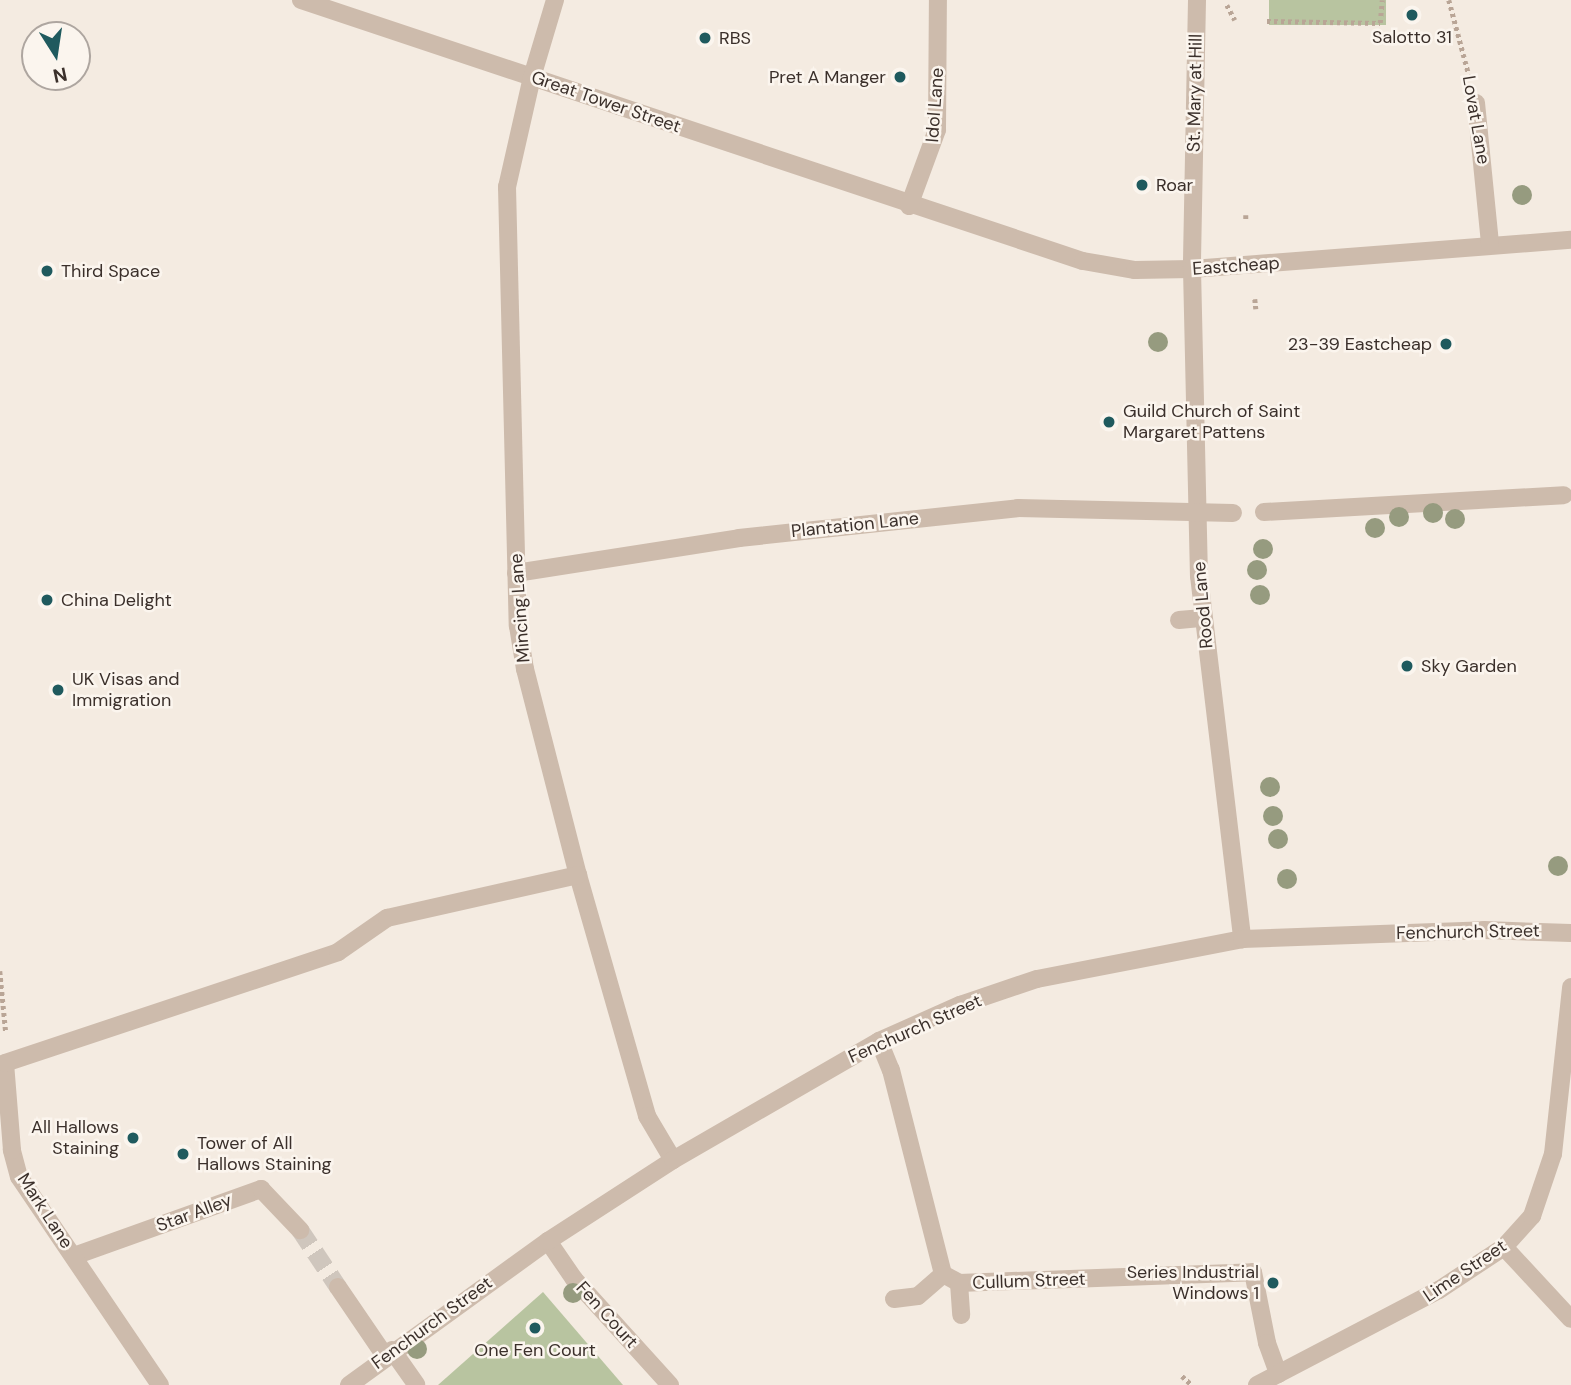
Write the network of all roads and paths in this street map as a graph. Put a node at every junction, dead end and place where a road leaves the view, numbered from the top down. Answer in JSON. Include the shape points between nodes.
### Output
{"nodes":[{"id":1,"x":301,"y":0,"type":"edge"},
{"id":2,"x":555,"y":0,"type":"edge"},
{"id":3,"x":938,"y":0,"type":"edge"},
{"id":4,"x":1197,"y":0,"type":"edge"},
{"id":5,"x":1382,"y":0,"type":"edge"},
{"id":6,"x":1449,"y":0,"type":"edge"},
{"id":7,"x":1267,"y":21,"type":"dead end"},
{"id":8,"x":532,"y":77,"type":"junction"},
{"id":9,"x":1476,"y":103,"type":"joint"},
{"id":10,"x":909,"y":206,"type":"junction"},
{"id":11,"x":1571,"y":240,"type":"edge"},
{"id":12,"x":1490,"y":243,"type":"junction"},
{"id":13,"x":1192,"y":269,"type":"junction"},
{"id":14,"x":1255,"y":299,"type":"dead end"},
{"id":15,"x":1256,"y":309,"type":"dead end"},
{"id":16,"x":1564,"y":495,"type":"dead end"},
{"id":17,"x":1197,"y":511,"type":"junction"},
{"id":18,"x":1264,"y":512,"type":"dead end"},
{"id":19,"x":1233,"y":513,"type":"dead end"},
{"id":20,"x":516,"y":573,"type":"junction"},
{"id":21,"x":1203,"y":618,"type":"junction"},
{"id":22,"x":1179,"y":620,"type":"dead end"},
{"id":23,"x":578,"y":875,"type":"junction"},
{"id":24,"x":1571,"y":933,"type":"edge"},
{"id":25,"x":1242,"y":939,"type":"junction"},
{"id":26,"x":0,"y":971,"type":"edge"},
{"id":27,"x":1571,"y":987,"type":"edge"},
{"id":28,"x":879,"y":1041,"type":"junction"},
{"id":29,"x":5,"y":1063,"type":"junction"},
{"id":30,"x":1566,"y":1097,"type":"edge"},
{"id":31,"x":6,"y":1151,"type":"edge"},
{"id":32,"x":673,"y":1160,"type":"junction"},
{"id":33,"x":300,"y":1230,"type":"tunnel mouth"},
{"id":34,"x":548,"y":1241,"type":"junction"},
{"id":35,"x":1504,"y":1247,"type":"junction"},
{"id":36,"x":74,"y":1256,"type":"junction"},
{"id":37,"x":943,"y":1274,"type":"junction"},
{"id":38,"x":960,"y":1283,"type":"junction"},
{"id":39,"x":338,"y":1287,"type":"tunnel mouth"},
{"id":40,"x":894,"y":1299,"type":"dead end"},
{"id":41,"x":961,"y":1315,"type":"dead end"},
{"id":42,"x":1571,"y":1319,"type":"edge"},
{"id":43,"x":388,"y":1353,"type":"junction"},
{"id":44,"x":1278,"y":1374,"type":"junction"},
{"id":45,"x":1182,"y":1376,"type":"dead end"},
{"id":46,"x":416,"y":1384,"type":"edge"},
{"id":47,"x":160,"y":1385,"type":"edge"},
{"id":48,"x":349,"y":1385,"type":"edge"},
{"id":49,"x":670,"y":1385,"type":"edge"},
{"id":50,"x":1192,"y":1385,"type":"edge"},
{"id":51,"x":1257,"y":1385,"type":"edge"}],
"edges":[{"from":1,"to":8,"type":"street","name":"Great Tower Street"},
{"from":2,"to":8,"type":"street","name":"Mincing Lane"},
{"from":3,"to":10,"type":"street","name":"Idol Lane","via":[[937,130]]},
{"from":4,"to":13,"type":"street","name":"St. Mary at Hill"},
{"from":5,"to":7,"type":"path","via":[[1380,23]]},
{"from":6,"to":9,"type":"path","name":"Lovat Lane"},
{"from":8,"to":10,"type":"street","name":"Great Tower Street"},
{"from":8,"to":20,"type":"street","name":"Mincing Lane","via":[[508,187]]},
{"from":9,"to":12,"type":"street","name":"Lovat Lane"},
{"from":10,"to":13,"type":"street","name":"Eastcheap","via":[[1083,261],[1135,270]]},
{"from":11,"to":12,"type":"street","name":"Eastcheap"},
{"from":12,"to":13,"type":"street","name":"Eastcheap"},
{"from":13,"to":17,"type":"street","name":"Rood Lane"},
{"from":14,"to":15,"type":"path"},
{"from":16,"to":18,"type":"street"},
{"from":17,"to":19,"type":"street","name":"Plantation Lane"},
{"from":17,"to":20,"type":"street","name":"Plantation Lane","via":[[1018,508],[739,538]]},
{"from":17,"to":21,"type":"street","name":"Rood Lane"},
{"from":20,"to":23,"type":"street","name":"Mincing Lane","via":[[525,668]]},
{"from":21,"to":22,"type":"street"},
{"from":21,"to":25,"type":"street","name":"Rood Lane"},
{"from":23,"to":29,"type":"street","via":[[387,918],[338,952]]},
{"from":23,"to":32,"type":"street","name":"Mincing Lane","via":[[647,1116]]},
{"from":24,"to":25,"type":"street","name":"Fenchurch Street","via":[[1484,930]]},
{"from":25,"to":28,"type":"street","name":"Fenchurch Street","via":[[1037,979],[960,1005]]},
{"from":26,"to":29,"type":"path"},
{"from":27,"to":30,"type":"street","name":"Lime Street"},
{"from":28,"to":32,"type":"street","name":"Fenchurch Street"},
{"from":28,"to":37,"type":"street","via":[[891,1070]]},
{"from":29,"to":31,"type":"street","name":"Mark Lane"},
{"from":30,"to":35,"type":"street","name":"Lime Street","via":[[1550,1171],[1532,1216]]},
{"from":31,"to":36,"type":"street","name":"Mark Lane"},
{"from":32,"to":34,"type":"street","name":"Fenchurch Street"},
{"from":33,"to":36,"type":"street","name":"Star Alley","via":[[261,1189]]},
{"from":34,"to":43,"type":"street","name":"Fenchurch Street"},
{"from":34,"to":49,"type":"street","name":"Fen Court","via":[[574,1279]]},
{"from":35,"to":42,"type":"street"},
{"from":35,"to":44,"type":"street","name":"Lime Street","via":[[1374,1327]]},
{"from":36,"to":47,"type":"street","name":"Mark Lane"},
{"from":37,"to":38,"type":"street","name":"Cullum Street"},
{"from":37,"to":40,"type":"street","via":[[918,1296]]},
{"from":38,"to":41,"type":"street"},
{"from":38,"to":44,"type":"street","name":"Cullum Street","via":[[1253,1272]]},
{"from":39,"to":43,"type":"street"},
{"from":43,"to":46,"type":"street"},
{"from":43,"to":48,"type":"street","name":"Fenchurch Street"},
{"from":44,"to":51,"type":"street","name":"Lime Street"},
{"from":45,"to":50,"type":"path"}]}
